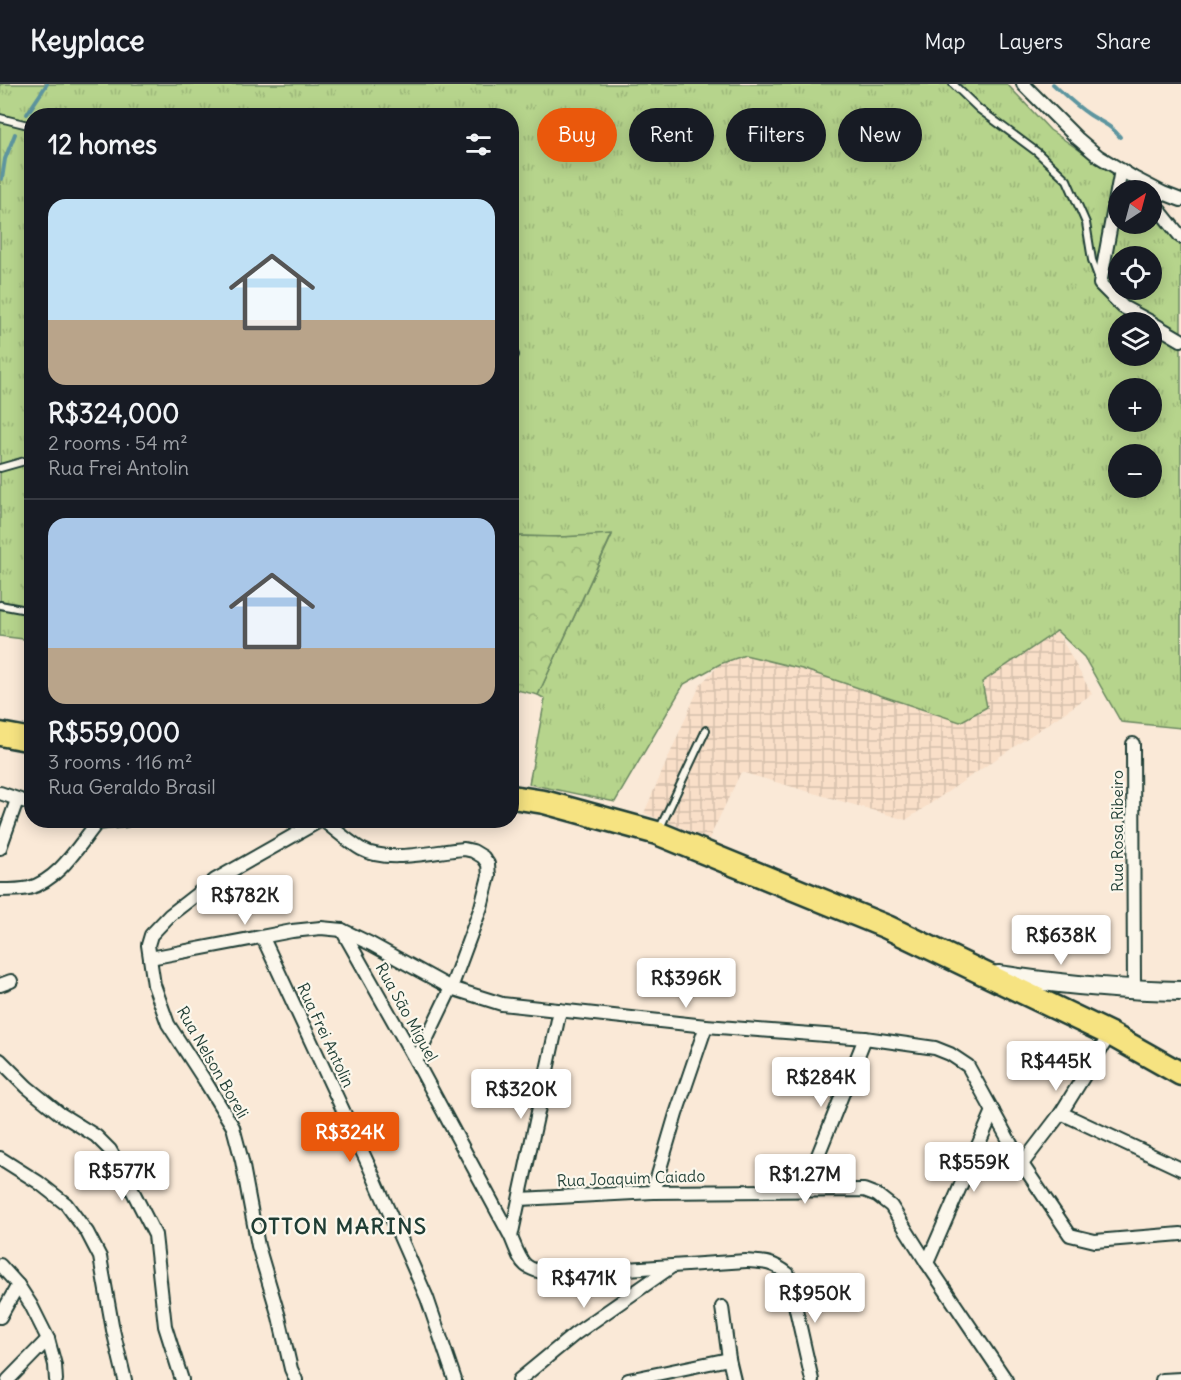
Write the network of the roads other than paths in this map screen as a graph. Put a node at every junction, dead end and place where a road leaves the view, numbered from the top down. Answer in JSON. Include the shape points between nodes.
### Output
{"nodes":[{"id":1,"x":953,"y":84,"type":"edge"},
{"id":2,"x":1023,"y":84,"type":"edge"},
{"id":3,"x":0,"y":118,"type":"edge"},
{"id":4,"x":24,"y":124,"type":"edge"},
{"id":5,"x":1121,"y":170,"type":"junction"},
{"id":6,"x":1134,"y":178,"type":"joint"},
{"id":7,"x":1181,"y":200,"type":"edge"},
{"id":8,"x":1162,"y":213,"type":"edge"},
{"id":9,"x":1181,"y":237,"type":"edge"},
{"id":10,"x":1100,"y":284,"type":"junction"},
{"id":11,"x":1132,"y":312,"type":"edge"},
{"id":12,"x":1162,"y":329,"type":"edge"},
{"id":13,"x":1181,"y":340,"type":"edge"},
{"id":14,"x":24,"y":461,"type":"edge"},
{"id":15,"x":0,"y":468,"type":"edge"},
{"id":16,"x":0,"y":605,"type":"edge"},
{"id":17,"x":24,"y":610,"type":"edge"},
{"id":18,"x":706,"y":730,"type":"dead end"},
{"id":19,"x":0,"y":734,"type":"edge"},
{"id":20,"x":24,"y":738,"type":"edge"},
{"id":21,"x":1133,"y":744,"type":"dead end"},
{"id":22,"x":0,"y":792,"type":"edge"},
{"id":23,"x":519,"y":798,"type":"edge"},
{"id":24,"x":17,"y":800,"type":"junction"},
{"id":25,"x":24,"y":802,"type":"edge"},
{"id":26,"x":89,"y":828,"type":"edge"},
{"id":27,"x":308,"y":828,"type":"edge"},
{"id":28,"x":333,"y":828,"type":"edge"},
{"id":29,"x":657,"y":833,"type":"junction"},
{"id":30,"x":0,"y":848,"type":"edge"},
{"id":31,"x":0,"y":890,"type":"edge"},
{"id":32,"x":342,"y":930,"type":"junction"},
{"id":33,"x":263,"y":938,"type":"junction"},
{"id":34,"x":150,"y":958,"type":"junction"},
{"id":35,"x":984,"y":973,"type":"junction"},
{"id":36,"x":451,"y":988,"type":"junction"},
{"id":37,"x":1134,"y":990,"type":"junction"},
{"id":38,"x":1181,"y":991,"type":"edge"},
{"id":39,"x":560,"y":1010,"type":"junction"},
{"id":40,"x":706,"y":1026,"type":"junction"},
{"id":41,"x":1110,"y":1034,"type":"junction"},
{"id":42,"x":865,"y":1038,"type":"junction"},
{"id":43,"x":0,"y":1060,"type":"edge"},
{"id":44,"x":416,"y":1061,"type":"junction"},
{"id":45,"x":1181,"y":1074,"type":"edge"},
{"id":46,"x":993,"y":1111,"type":"junction"},
{"id":47,"x":1061,"y":1113,"type":"junction"},
{"id":48,"x":0,"y":1158,"type":"edge"},
{"id":49,"x":1022,"y":1164,"type":"junction"},
{"id":50,"x":1181,"y":1169,"type":"edge"},
{"id":51,"x":804,"y":1190,"type":"junction"},
{"id":52,"x":654,"y":1192,"type":"junction"},
{"id":53,"x":520,"y":1199,"type":"junction"},
{"id":54,"x":1181,"y":1234,"type":"edge"},
{"id":55,"x":511,"y":1237,"type":"junction"},
{"id":56,"x":927,"y":1263,"type":"junction"},
{"id":57,"x":0,"y":1265,"type":"edge"},
{"id":58,"x":672,"y":1266,"type":"junction"},
{"id":59,"x":18,"y":1285,"type":"junction"},
{"id":60,"x":722,"y":1307,"type":"dead end"},
{"id":61,"x":0,"y":1317,"type":"edge"},
{"id":62,"x":48,"y":1339,"type":"junction"},
{"id":63,"x":729,"y":1359,"type":"junction"},
{"id":64,"x":1181,"y":1379,"type":"edge"},
{"id":65,"x":8,"y":1380,"type":"edge"},
{"id":66,"x":56,"y":1380,"type":"edge"},
{"id":67,"x":125,"y":1380,"type":"edge"},
{"id":68,"x":182,"y":1380,"type":"edge"},
{"id":69,"x":296,"y":1380,"type":"edge"},
{"id":70,"x":455,"y":1380,"type":"edge"},
{"id":71,"x":519,"y":1380,"type":"edge"},
{"id":72,"x":628,"y":1380,"type":"edge"},
{"id":73,"x":734,"y":1380,"type":"edge"},
{"id":74,"x":812,"y":1380,"type":"edge"},
{"id":75,"x":1006,"y":1380,"type":"edge"},
{"id":76,"x":1162,"y":1380,"type":"edge"}],
"edges":[{"from":1,"to":10,"type":"lane","via":[[1067,180],[1086,223]]},
{"from":2,"to":5,"type":"street","via":[[1077,138]]},
{"from":3,"to":4,"type":"lane"},
{"from":5,"to":6,"type":"street"},
{"from":5,"to":10,"type":"street"},
{"from":6,"to":7,"type":"street"},
{"from":8,"to":9,"type":"street"},
{"from":10,"to":11,"type":"street"},
{"from":12,"to":13,"type":"street"},
{"from":14,"to":15,"type":"lane"},
{"from":16,"to":17,"type":"lane"},
{"from":18,"to":29,"type":"lane"},
{"from":19,"to":20,"type":"highway"},
{"from":21,"to":37,"type":"street","name":"Rua Rosa Ribeiro"},
{"from":22,"to":24,"type":"street"},
{"from":23,"to":29,"type":"highway"},
{"from":24,"to":25,"type":"street"},
{"from":24,"to":30,"type":"street"},
{"from":26,"to":31,"type":"street","via":[[57,873],[42,884]]},
{"from":27,"to":34,"type":"street","name":"Rua Nelson Boreli","via":[[215,880],[170,915],[151,935]]},
{"from":28,"to":36,"type":"street","via":[[363,850],[382,856],[464,849],[483,857],[489,876]]},
{"from":29,"to":35,"type":"highway","via":[[886,927]]},
{"from":32,"to":33,"type":"street","via":[[321,928]]},
{"from":32,"to":36,"type":"street"},
{"from":32,"to":44,"type":"street","name":"Rua São Miguel"},
{"from":33,"to":34,"type":"street"},
{"from":33,"to":70,"type":"street","name":"Rua Frei Antolin","via":[[428,1298]]},
{"from":34,"to":69,"type":"street","name":"Rua Nelson Boreli","via":[[154,985],[168,1024],[233,1126],[258,1246]]},
{"from":35,"to":37,"type":"street"},
{"from":35,"to":41,"type":"highway"},
{"from":36,"to":39,"type":"street","via":[[502,1004]]},
{"from":36,"to":44,"type":"street"},
{"from":37,"to":38,"type":"street"},
{"from":39,"to":40,"type":"street"},
{"from":39,"to":53,"type":"street"},
{"from":40,"to":42,"type":"street"},
{"from":40,"to":52,"type":"street"},
{"from":41,"to":45,"type":"highway"},
{"from":41,"to":47,"type":"street"},
{"from":42,"to":46,"type":"street","via":[[935,1048],[950,1054],[968,1066]]},
{"from":42,"to":51,"type":"street"},
{"from":43,"to":68,"type":"street","via":[[59,1113],[96,1136],[110,1150],[125,1176],[155,1235],[165,1326]]},
{"from":44,"to":55,"type":"street","name":"Rua São Miguel"},
{"from":46,"to":49,"type":"street"},
{"from":46,"to":56,"type":"street"},
{"from":47,"to":49,"type":"street"},
{"from":47,"to":50,"type":"street"},
{"from":48,"to":67,"type":"street","via":[[66,1204],[87,1232],[100,1257]]},
{"from":49,"to":54,"type":"street","via":[[1070,1235],[1095,1241]]},
{"from":51,"to":52,"type":"street","name":"Rua Joaquim Caiado"},
{"from":51,"to":56,"type":"street","name":"Rua Joaquim Caiado","via":[[864,1190],[877,1195],[891,1206]]},
{"from":52,"to":53,"type":"street","name":"Rua Joaquim Caiado"},
{"from":53,"to":55,"type":"street"},
{"from":55,"to":58,"type":"street","name":"Rua São Miguel","via":[[526,1266],[535,1271],[553,1274]]},
{"from":56,"to":75,"type":"street","name":"Rua Joaquim Caiado"},
{"from":57,"to":59,"type":"street"},
{"from":58,"to":71,"type":"street","via":[[575,1334]]},
{"from":58,"to":74,"type":"street","via":[[766,1262],[788,1274]]},
{"from":59,"to":61,"type":"street"},
{"from":59,"to":62,"type":"street"},
{"from":60,"to":63,"type":"street"},
{"from":62,"to":65,"type":"street"},
{"from":62,"to":66,"type":"street"},
{"from":63,"to":72,"type":"street"},
{"from":63,"to":73,"type":"street"},
{"from":64,"to":76,"type":"street"}]}
